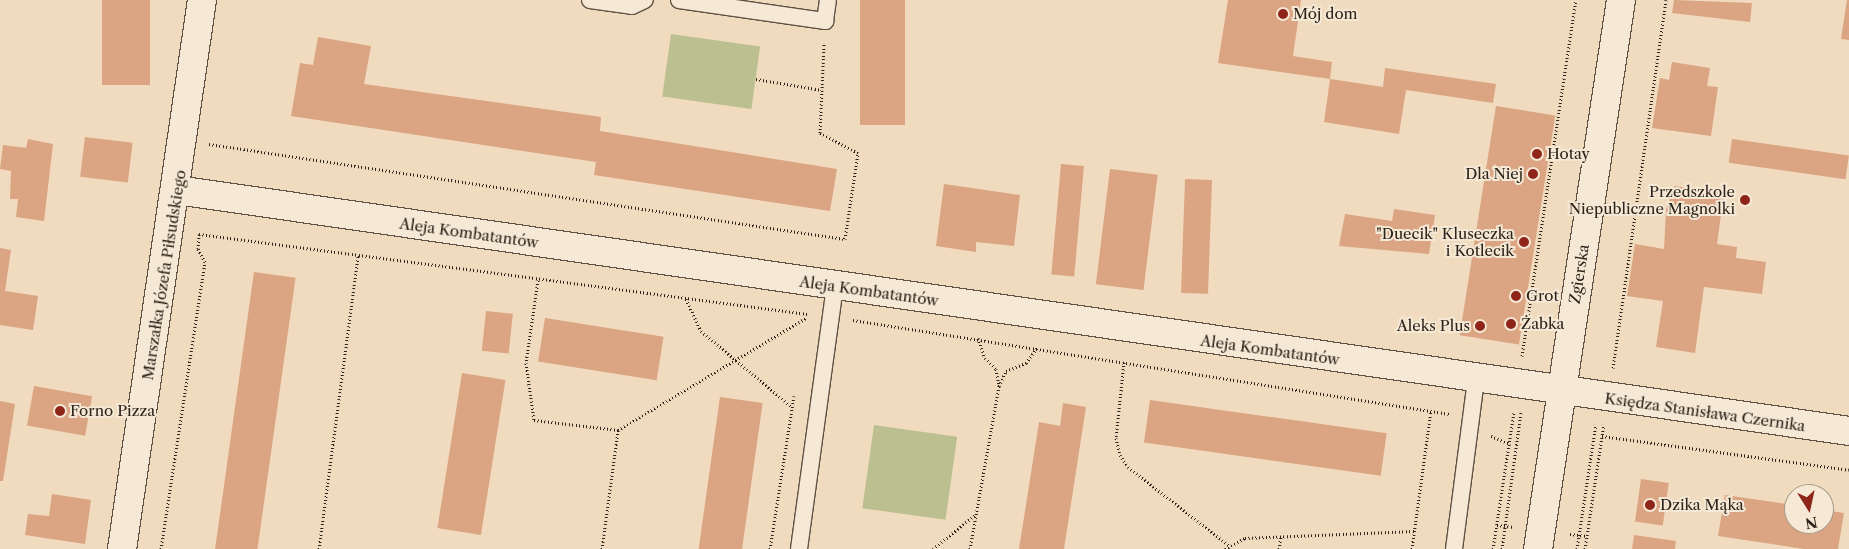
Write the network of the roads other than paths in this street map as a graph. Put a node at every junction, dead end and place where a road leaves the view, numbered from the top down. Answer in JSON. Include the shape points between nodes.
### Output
{"nodes":[{"id":1,"x":202,"y":0,"type":"edge"},
{"id":2,"x":590,"y":0,"type":"edge"},
{"id":3,"x":646,"y":0,"type":"edge"},
{"id":4,"x":678,"y":0,"type":"edge"},
{"id":5,"x":828,"y":0,"type":"edge"},
{"id":6,"x":1621,"y":0,"type":"edge"},
{"id":7,"x":177,"y":190,"type":"junction"},
{"id":8,"x":835,"y":286,"type":"junction"},
{"id":9,"x":1476,"y":379,"type":"junction"},
{"id":10,"x":1562,"y":391,"type":"junction"},
{"id":11,"x":1849,"y":431,"type":"edge"},
{"id":12,"x":122,"y":549,"type":"edge"},
{"id":13,"x":799,"y":549,"type":"edge"},
{"id":14,"x":1454,"y":549,"type":"edge"},
{"id":15,"x":1538,"y":549,"type":"edge"}],
"edges":[{"from":1,"to":7,"type":"street","name":"Marszałka Józefa Piłsudskiego"},
{"from":2,"to":3,"type":"lane","via":[[632,6]]},
{"from":4,"to":5,"type":"lane","via":[[825,21]]},
{"from":6,"to":10,"type":"street","name":"Zgierska"},
{"from":7,"to":8,"type":"street","name":"Aleja Kombatantów"},
{"from":7,"to":12,"type":"street","name":"Marszałka Józefa Piłsudskiego"},
{"from":8,"to":9,"type":"street","name":"Aleja Kombatantów"},
{"from":8,"to":13,"type":"lane"},
{"from":9,"to":10,"type":"street","name":"Aleja Kombatantów"},
{"from":9,"to":14,"type":"lane"},
{"from":10,"to":11,"type":"street","name":"Księdza Stanisława Czernika"},
{"from":10,"to":15,"type":"street","name":"Zgierska"}]}
